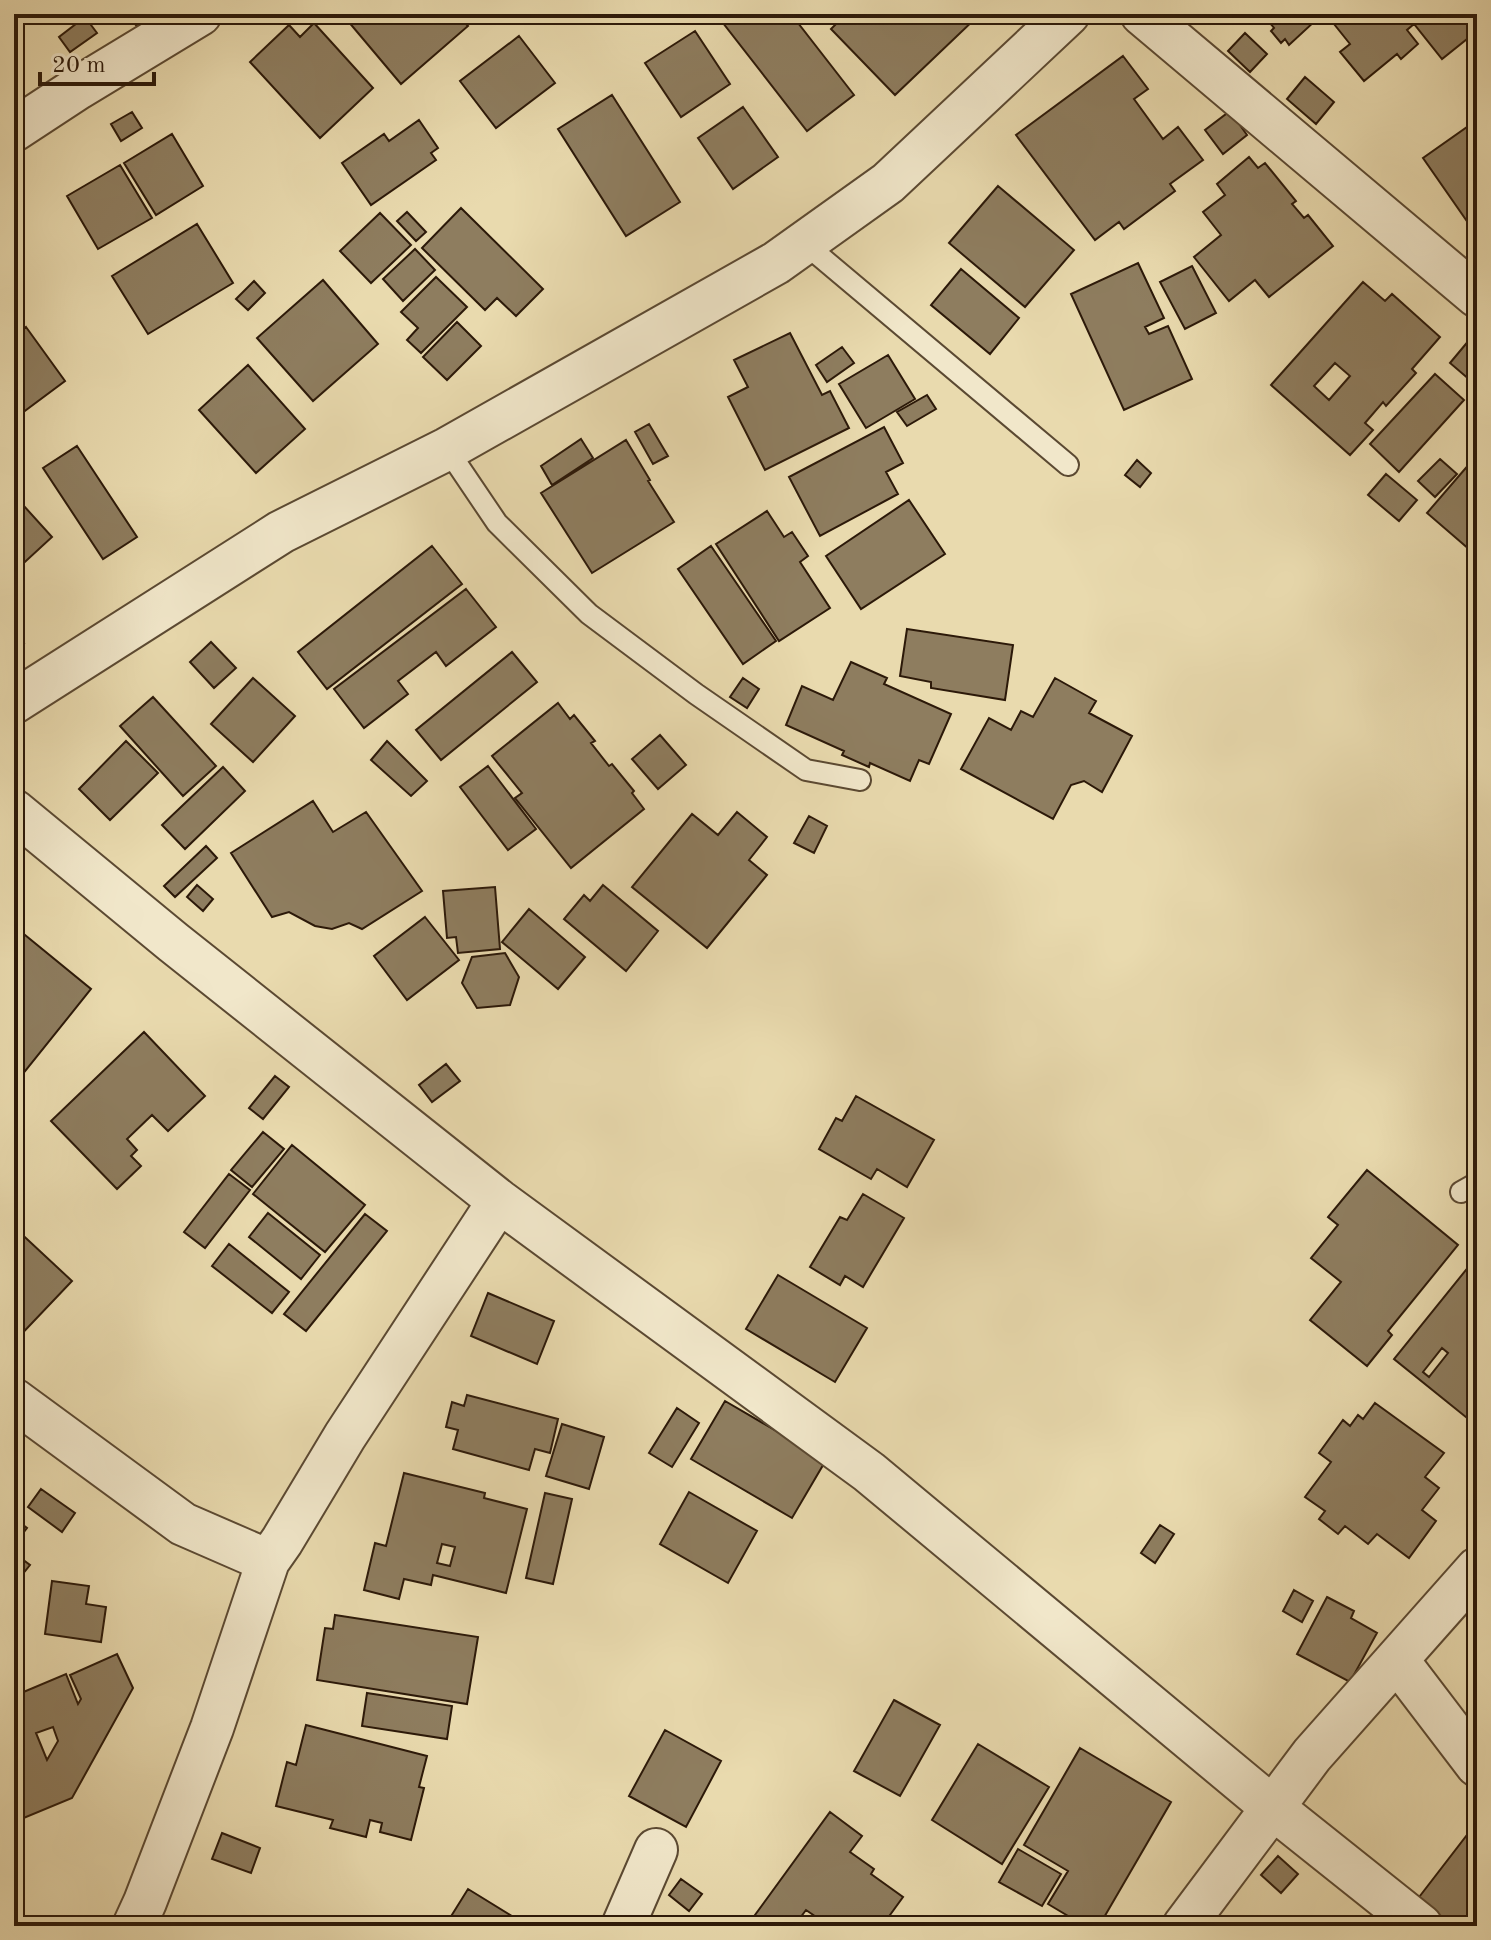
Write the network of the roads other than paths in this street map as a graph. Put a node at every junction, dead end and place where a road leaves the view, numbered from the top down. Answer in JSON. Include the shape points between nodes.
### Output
{"nodes":[{"id":1,"x":200,"y":14,"type":"edge"},
{"id":2,"x":1068,"y":14,"type":"edge"},
{"id":3,"x":1142,"y":14,"type":"edge"},
{"id":4,"x":14,"y":130,"type":"edge"},
{"id":5,"x":804,"y":243,"type":"junction"},
{"id":6,"x":1477,"y":296,"type":"edge"},
{"id":7,"x":447,"y":449,"type":"junction"},
{"id":8,"x":1068,"y":465,"type":"dead end"},
{"id":9,"x":14,"y":702,"type":"edge"},
{"id":10,"x":860,"y":780,"type":"dead end"},
{"id":11,"x":14,"y":811,"type":"edge"},
{"id":12,"x":499,"y":1201,"type":"junction"},
{"id":13,"x":14,"y":1400,"type":"edge"},
{"id":14,"x":268,"y":1561,"type":"junction"},
{"id":15,"x":1477,"y":1569,"type":"edge"},
{"id":16,"x":1397,"y":1660,"type":"junction"},
{"id":17,"x":1477,"y":1765,"type":"edge"},
{"id":18,"x":1273,"y":1808,"type":"junction"},
{"id":19,"x":656,"y":1850,"type":"dead end"},
{"id":20,"x":134,"y":1926,"type":"edge"},
{"id":21,"x":623,"y":1926,"type":"edge"},
{"id":22,"x":1184,"y":1926,"type":"edge"},
{"id":23,"x":1421,"y":1926,"type":"edge"}],
"edges":[{"from":1,"to":4,"type":"street"},
{"from":2,"to":5,"type":"street","via":[[888,183]]},
{"from":3,"to":6,"type":"street"},
{"from":5,"to":7,"type":"street"},
{"from":5,"to":8,"type":"lane"},
{"from":7,"to":9,"type":"street","via":[[281,532]]},
{"from":7,"to":10,"type":"lane","via":[[497,523],[589,614],[806,770]]},
{"from":11,"to":12,"type":"street"},
{"from":12,"to":14,"type":"street"},
{"from":12,"to":18,"type":"street","via":[[869,1472]]},
{"from":13,"to":14,"type":"street","via":[[183,1524]]},
{"from":14,"to":20,"type":"street","via":[[212,1728]]},
{"from":15,"to":16,"type":"street"},
{"from":16,"to":17,"type":"street"},
{"from":16,"to":18,"type":"street","via":[[1312,1755]]},
{"from":18,"to":22,"type":"street"},
{"from":18,"to":23,"type":"street"},
{"from":19,"to":21,"type":"street"}]}
